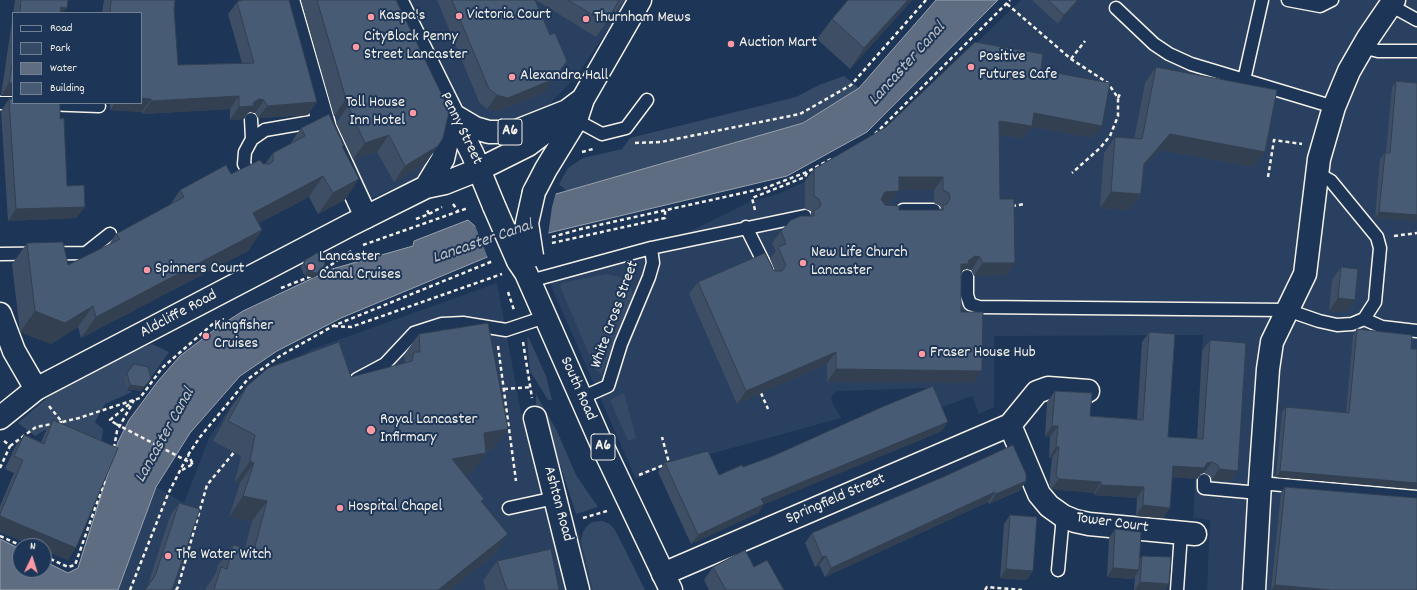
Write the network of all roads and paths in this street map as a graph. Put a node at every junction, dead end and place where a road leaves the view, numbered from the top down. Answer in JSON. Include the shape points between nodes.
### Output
{"nodes":[{"id":1,"x":288,"y":0,"type":"edge"},
{"id":2,"x":396,"y":0,"type":"edge"},
{"id":3,"x":640,"y":0,"type":"edge"},
{"id":4,"x":926,"y":0,"type":"edge"},
{"id":5,"x":1010,"y":0,"type":"edge"},
{"id":6,"x":1262,"y":0,"type":"edge"},
{"id":7,"x":1288,"y":0,"type":"edge"},
{"id":8,"x":1332,"y":0,"type":"edge"},
{"id":9,"x":1392,"y":2,"type":"edge"},
{"id":10,"x":1007,"y":4,"type":"junction"},
{"id":11,"x":1116,"y":8,"type":"dead end"},
{"id":12,"x":1417,"y":20,"type":"edge"},
{"id":13,"x":1085,"y":41,"type":"dead end"},
{"id":14,"x":1362,"y":47,"type":"junction"},
{"id":15,"x":1417,"y":51,"type":"edge"},
{"id":16,"x":1071,"y":59,"type":"junction"},
{"id":17,"x":1244,"y":80,"type":"junction"},
{"id":18,"x":924,"y":87,"type":"junction"},
{"id":19,"x":1121,"y":92,"type":"dead end"},
{"id":20,"x":924,"y":95,"type":"edge"},
{"id":21,"x":1118,"y":98,"type":"junction"},
{"id":22,"x":647,"y":100,"type":"dead end"},
{"id":23,"x":0,"y":103,"type":"edge"},
{"id":24,"x":12,"y":103,"type":"edge"},
{"id":25,"x":33,"y":104,"type":"edge"},
{"id":26,"x":99,"y":106,"type":"dead end"},
{"id":27,"x":1334,"y":107,"type":"junction"},
{"id":28,"x":575,"y":110,"type":"junction"},
{"id":29,"x":453,"y":116,"type":"junction"},
{"id":30,"x":251,"y":119,"type":"edge"},
{"id":31,"x":323,"y":120,"type":"junction"},
{"id":32,"x":873,"y":136,"type":"edge"},
{"id":33,"x":252,"y":139,"type":"junction"},
{"id":34,"x":1283,"y":142,"type":"dead end"},
{"id":35,"x":633,"y":143,"type":"dead end"},
{"id":36,"x":840,"y":154,"type":"edge"},
{"id":37,"x":480,"y":169,"type":"junction"},
{"id":38,"x":807,"y":172,"type":"junction"},
{"id":39,"x":1072,"y":173,"type":"dead end"},
{"id":40,"x":1317,"y":173,"type":"junction"},
{"id":41,"x":1268,"y":177,"type":"dead end"},
{"id":42,"x":252,"y":178,"type":"edge"},
{"id":43,"x":426,"y":187,"type":"junction"},
{"id":44,"x":752,"y":201,"type":"dead end"},
{"id":45,"x":1025,"y":204,"type":"dead end"},
{"id":46,"x":1005,"y":206,"type":"edge"},
{"id":47,"x":468,"y":208,"type":"dead end"},
{"id":48,"x":934,"y":210,"type":"edge"},
{"id":49,"x":458,"y":211,"type":"junction"},
{"id":50,"x":665,"y":211,"type":"junction"},
{"id":51,"x":894,"y":211,"type":"edge"},
{"id":52,"x":429,"y":214,"type":"dead end"},
{"id":53,"x":805,"y":216,"type":"edge"},
{"id":54,"x":370,"y":227,"type":"junction"},
{"id":55,"x":746,"y":227,"type":"junction"},
{"id":56,"x":1417,"y":233,"type":"edge"},
{"id":57,"x":110,"y":234,"type":"dead end"},
{"id":58,"x":550,"y":237,"type":"dead end"},
{"id":59,"x":1377,"y":237,"type":"junction"},
{"id":60,"x":358,"y":247,"type":"junction"},
{"id":61,"x":651,"y":248,"type":"junction"},
{"id":62,"x":0,"y":254,"type":"edge"},
{"id":63,"x":522,"y":263,"type":"junction"},
{"id":64,"x":495,"y":276,"type":"dead end"},
{"id":65,"x":967,"y":276,"type":"edge"},
{"id":66,"x":770,"y":277,"type":"edge"},
{"id":67,"x":505,"y":281,"type":"dead end"},
{"id":68,"x":507,"y":288,"type":"dead end"},
{"id":69,"x":278,"y":289,"type":"dead end"},
{"id":70,"x":1287,"y":310,"type":"junction"},
{"id":71,"x":0,"y":314,"type":"edge"},
{"id":72,"x":545,"y":317,"type":"junction"},
{"id":73,"x":220,"y":319,"type":"dead end"},
{"id":74,"x":1364,"y":319,"type":"junction"},
{"id":75,"x":333,"y":326,"type":"junction"},
{"id":76,"x":518,"y":326,"type":"junction"},
{"id":77,"x":496,"y":328,"type":"junction"},
{"id":78,"x":1417,"y":331,"type":"edge"},
{"id":79,"x":348,"y":385,"type":"edge"},
{"id":80,"x":531,"y":387,"type":"junction"},
{"id":81,"x":36,"y":389,"type":"junction"},
{"id":82,"x":504,"y":389,"type":"junction"},
{"id":83,"x":1088,"y":391,"type":"edge"},
{"id":84,"x":761,"y":393,"type":"edge"},
{"id":85,"x":580,"y":398,"type":"junction"},
{"id":86,"x":135,"y":400,"type":"junction"},
{"id":87,"x":768,"y":409,"type":"dead end"},
{"id":88,"x":0,"y":418,"type":"edge"},
{"id":89,"x":535,"y":418,"type":"joint"},
{"id":90,"x":62,"y":422,"type":"junction"},
{"id":91,"x":1010,"y":425,"type":"junction"},
{"id":92,"x":0,"y":437,"type":"edge"},
{"id":93,"x":662,"y":437,"type":"dead end"},
{"id":94,"x":10,"y":446,"type":"junction"},
{"id":95,"x":240,"y":446,"type":"edge"},
{"id":96,"x":113,"y":450,"type":"edge"},
{"id":97,"x":188,"y":455,"type":"junction"},
{"id":98,"x":193,"y":464,"type":"junction"},
{"id":99,"x":0,"y":468,"type":"edge"},
{"id":100,"x":181,"y":470,"type":"junction"},
{"id":101,"x":637,"y":476,"type":"dead end"},
{"id":102,"x":106,"y":477,"type":"edge"},
{"id":103,"x":1204,"y":480,"type":"edge"},
{"id":104,"x":516,"y":481,"type":"dead end"},
{"id":105,"x":1260,"y":488,"type":"junction"},
{"id":106,"x":1417,"y":497,"type":"edge"},
{"id":107,"x":555,"y":498,"type":"junction"},
{"id":108,"x":509,"y":508,"type":"dead end"},
{"id":109,"x":607,"y":511,"type":"dead end"},
{"id":110,"x":1064,"y":516,"type":"junction"},
{"id":111,"x":582,"y":519,"type":"dead end"},
{"id":112,"x":1188,"y":534,"type":"joint"},
{"id":113,"x":0,"y":536,"type":"edge"},
{"id":114,"x":12,"y":541,"type":"edge"},
{"id":115,"x":52,"y":560,"type":"edge"},
{"id":116,"x":1058,"y":570,"type":"dead end"},
{"id":117,"x":667,"y":582,"type":"edge"},
{"id":118,"x":130,"y":590,"type":"edge"},
{"id":119,"x":176,"y":590,"type":"edge"},
{"id":120,"x":578,"y":590,"type":"edge"},
{"id":121,"x":985,"y":590,"type":"edge"},
{"id":122,"x":1022,"y":590,"type":"edge"},
{"id":123,"x":1177,"y":590,"type":"edge"},
{"id":124,"x":1254,"y":590,"type":"edge"}],
"edges":[{"from":1,"to":31,"type":"street"},
{"from":2,"to":29,"type":"street","name":"Penny Street","number":"A6"},
{"from":3,"to":28,"type":"street","number":"A6"},
{"from":4,"to":35,"type":"path","via":[[851,85],[800,114],[661,142]]},
{"from":5,"to":10,"type":"path"},
{"from":6,"to":17,"type":"lane"},
{"from":7,"to":8,"type":"lane","via":[[1320,6]]},
{"from":9,"to":12,"type":"lane"},
{"from":9,"to":14,"type":"street"},
{"from":10,"to":16,"type":"path"},
{"from":10,"to":18,"type":"path"},
{"from":11,"to":17,"type":"lane","via":[[1154,44],[1169,54],[1190,64]]},
{"from":13,"to":16,"type":"path"},
{"from":14,"to":15,"type":"lane","via":[[1378,51]]},
{"from":14,"to":27,"type":"street"},
{"from":16,"to":21,"type":"path","via":[[1108,82]]},
{"from":17,"to":27,"type":"lane"},
{"from":18,"to":20,"type":"path"},
{"from":18,"to":32,"type":"path"},
{"from":19,"to":21,"type":"path"},
{"from":21,"to":39,"type":"path","via":[[1118,116],[1110,136]]},
{"from":22,"to":28,"type":"lane","via":[[626,128],[602,134]]},
{"from":23,"to":24,"type":"lane"},
{"from":25,"to":26,"type":"lane"},
{"from":27,"to":40,"type":"street"},
{"from":28,"to":29,"type":"street","number":"A6","via":[[525,129],[500,133],[474,128]]},
{"from":28,"to":37,"type":"street","number":"A6","via":[[528,145]]},
{"from":28,"to":63,"type":"street","number":"A6","bridge":true,"via":[[534,192]]},
{"from":29,"to":37,"type":"street","name":"Penny Street","number":"A6"},
{"from":29,"to":43,"type":"street","via":[[443,159]]},
{"from":30,"to":33,"type":"lane"},
{"from":31,"to":33,"type":"lane","via":[[265,130]]},
{"from":31,"to":54,"type":"street"},
{"from":33,"to":42,"type":"lane","via":[[245,152],[244,164]]},
{"from":34,"to":41,"type":"path","via":[[1274,140]]},
{"from":36,"to":38,"type":"path"},
{"from":37,"to":43,"type":"street","name":"Aldcliffe Road","via":[[445,183]]},
{"from":37,"to":63,"type":"street","name":"Penny Street","number":"A6","bridge":true,"via":[[494,206]]},
{"from":38,"to":44,"type":"path","via":[[805,177],[752,198]]},
{"from":38,"to":50,"type":"path","via":[[765,188]]},
{"from":40,"to":59,"type":"lane","via":[[1331,181]]},
{"from":40,"to":70,"type":"street","via":[[1305,274]]},
{"from":43,"to":54,"type":"street","name":"Aldcliffe Road"},
{"from":45,"to":46,"type":"path"},
{"from":47,"to":49,"type":"path"},
{"from":48,"to":51,"type":"lane"},
{"from":49,"to":52,"type":"path","via":[[454,204]]},
{"from":49,"to":60,"type":"path"},
{"from":50,"to":58,"type":"path"},
{"from":50,"to":63,"type":"path","via":[[665,218]]},
{"from":53,"to":55,"type":"lane","name":"White Cross Street"},
{"from":54,"to":60,"type":"path"},
{"from":54,"to":81,"type":"street","name":"Aldcliffe Road"},
{"from":55,"to":61,"type":"lane","name":"White Cross Street"},
{"from":55,"to":66,"type":"lane"},
{"from":56,"to":59,"type":"path"},
{"from":57,"to":62,"type":"lane","via":[[86,253]]},
{"from":59,"to":74,"type":"lane","via":[[1380,248],[1375,302]]},
{"from":60,"to":69,"type":"path","via":[[315,275]]},
{"from":61,"to":63,"type":"lane","name":"White Cross Street"},
{"from":61,"to":85,"type":"lane","name":"White Cross Street","via":[[653,263],[649,277],[621,344],[608,386]]},
{"from":63,"to":67,"type":"path"},
{"from":63,"to":72,"type":"street","name":"South Road","number":"A6"},
{"from":63,"to":75,"type":"path"},
{"from":64,"to":75,"type":"path","via":[[351,327]]},
{"from":65,"to":70,"type":"lane","via":[[968,300],[970,304],[979,307]]},
{"from":68,"to":76,"type":"path"},
{"from":70,"to":74,"type":"lane","via":[[1319,322],[1338,325],[1352,324]]},
{"from":70,"to":105,"type":"street","via":[[1272,342]]},
{"from":71,"to":81,"type":"street","via":[[14,351]]},
{"from":72,"to":76,"type":"lane"},
{"from":72,"to":85,"type":"street","name":"South Road","number":"A6"},
{"from":73,"to":86,"type":"path","via":[[162,368],[140,398]]},
{"from":74,"to":78,"type":"lane","via":[[1382,327]]},
{"from":75,"to":97,"type":"path","via":[[280,356],[248,379]]},
{"from":76,"to":77,"type":"lane","via":[[506,330]]},
{"from":76,"to":80,"type":"path"},
{"from":77,"to":79,"type":"lane","via":[[464,323],[442,324],[414,333],[384,364]]},
{"from":77,"to":82,"type":"path"},
{"from":80,"to":82,"type":"path"},
{"from":80,"to":89,"type":"path"},
{"from":81,"to":88,"type":"street","name":"Aldcliffe Road"},
{"from":81,"to":90,"type":"path"},
{"from":82,"to":104,"type":"path"},
{"from":83,"to":91,"type":"street","via":[[1048,388],[1037,392]]},
{"from":84,"to":87,"type":"path"},
{"from":85,"to":117,"type":"street","name":"South Road","number":"A6"},
{"from":86,"to":90,"type":"path"},
{"from":86,"to":96,"type":"path","via":[[117,431]]},
{"from":86,"to":98,"type":"path","bridge":true,"via":[[110,420]]},
{"from":89,"to":107,"type":"street","name":"Ashton Road"},
{"from":90,"to":94,"type":"path","via":[[36,427]]},
{"from":91,"to":110,"type":"street","name":"Tower Court","via":[[1039,494],[1049,506]]},
{"from":91,"to":117,"type":"street","name":"Springfield Street"},
{"from":92,"to":94,"type":"path"},
{"from":93,"to":101,"type":"path","via":[[669,463]]},
{"from":94,"to":99,"type":"path"},
{"from":95,"to":119,"type":"path","via":[[207,485]]},
{"from":97,"to":98,"type":"path"},
{"from":97,"to":100,"type":"path"},
{"from":98,"to":100,"type":"path"},
{"from":100,"to":118,"type":"path","via":[[168,494]]},
{"from":102,"to":115,"type":"path","via":[[75,565],[68,567]]},
{"from":103,"to":105,"type":"lane","via":[[1204,488]]},
{"from":105,"to":106,"type":"lane"},
{"from":105,"to":124,"type":"street"},
{"from":107,"to":108,"type":"lane"},
{"from":107,"to":120,"type":"street","name":"Ashton Road"},
{"from":109,"to":111,"type":"path"},
{"from":110,"to":112,"type":"street","name":"Tower Court","via":[[1089,524]]},
{"from":110,"to":116,"type":"lane"},
{"from":112,"to":123,"type":"lane"},
{"from":113,"to":114,"type":"path"},
{"from":121,"to":122,"type":"path","via":[[987,587]]}]}
